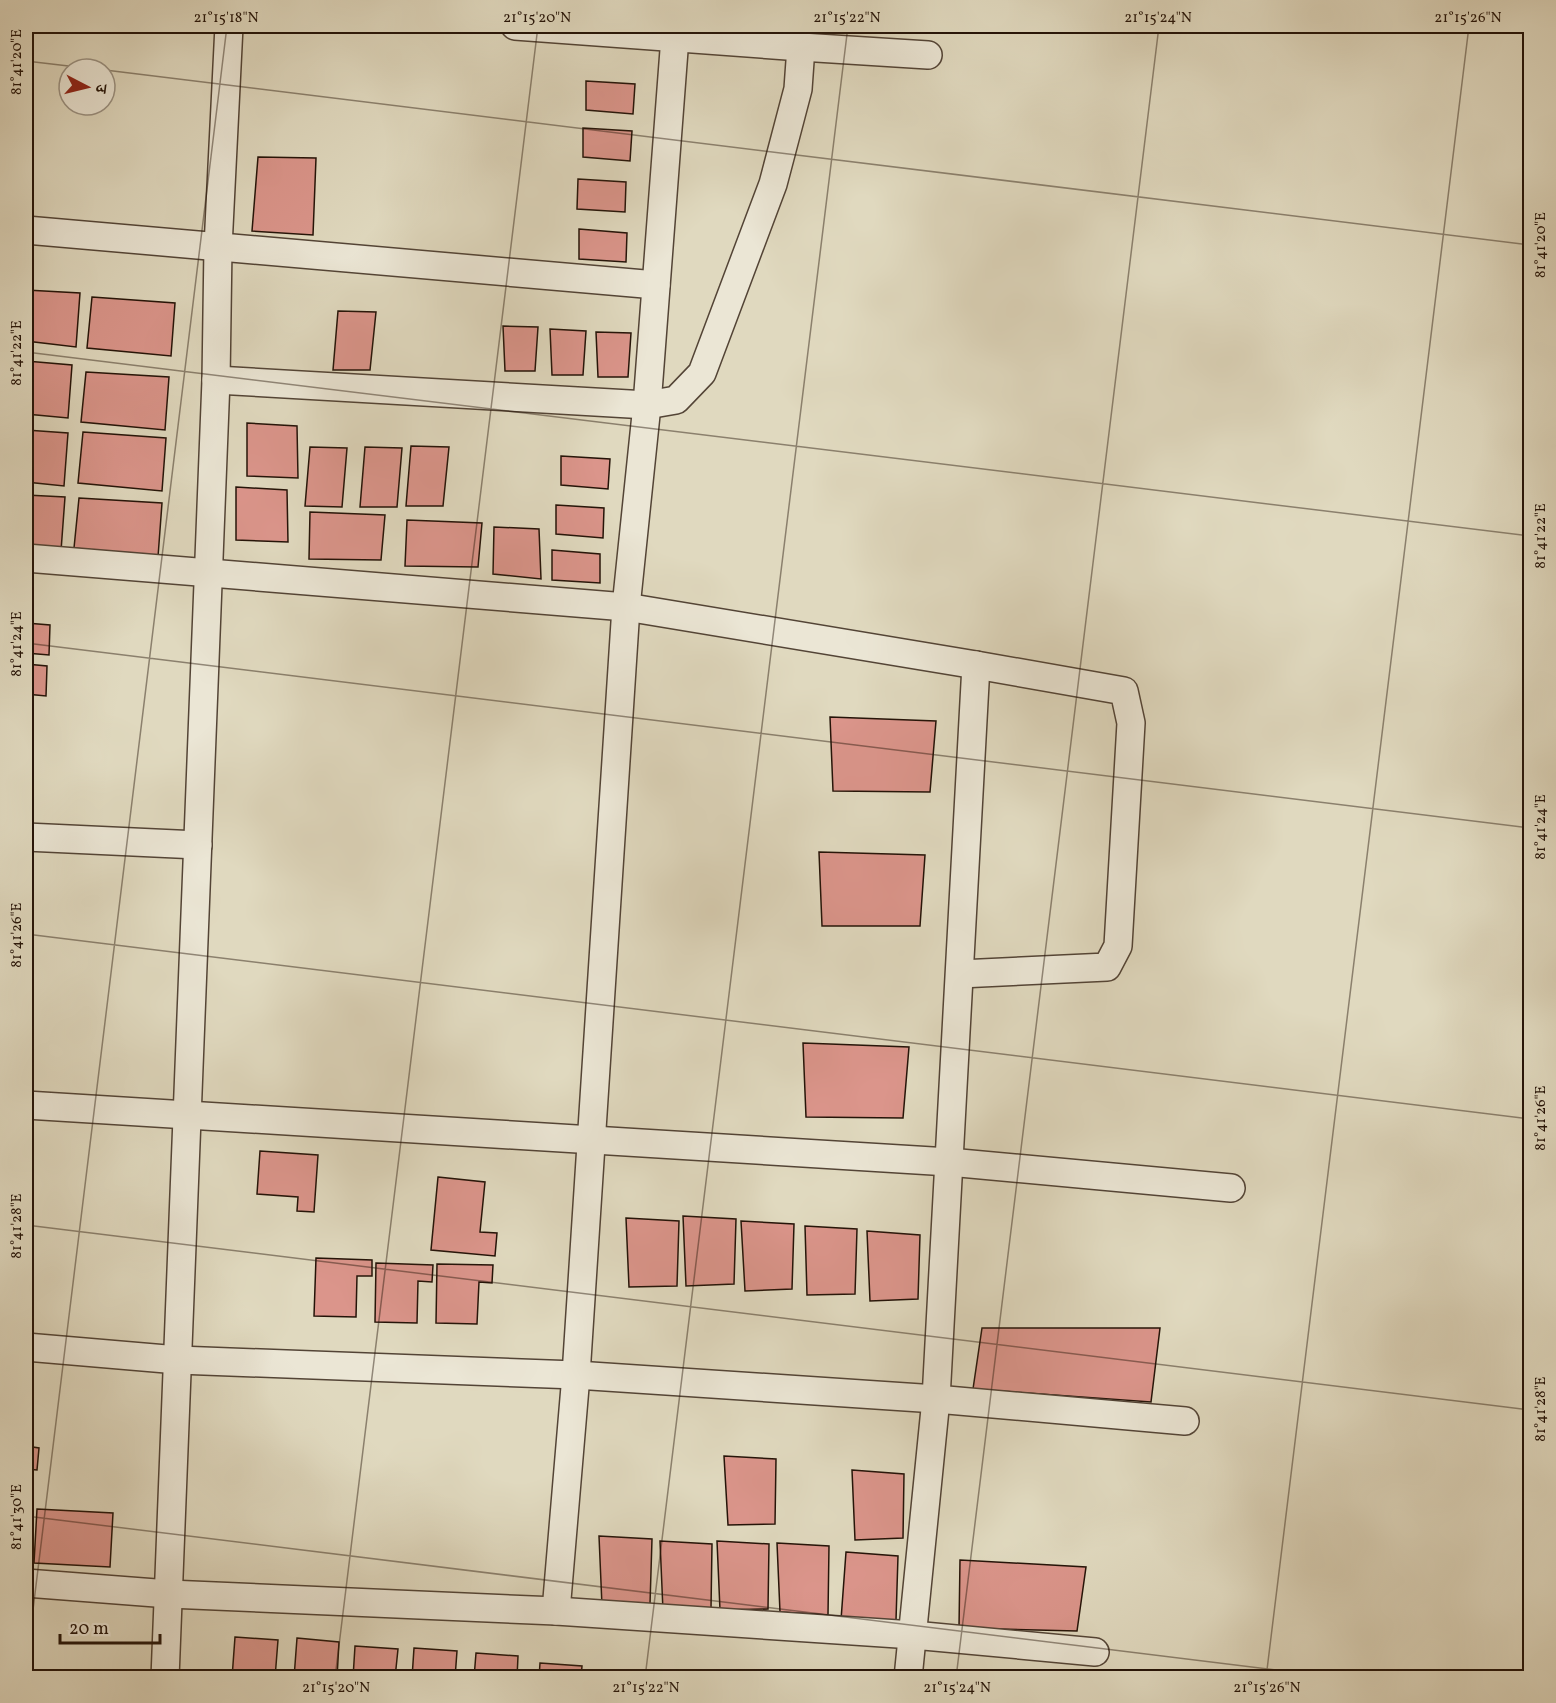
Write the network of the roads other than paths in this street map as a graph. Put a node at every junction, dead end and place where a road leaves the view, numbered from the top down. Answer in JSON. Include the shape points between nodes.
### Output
{"nodes":[{"id":1,"x":229,"y":26,"type":"edge"},
{"id":2,"x":515,"y":26,"type":"edge"},
{"id":3,"x":675,"y":37,"type":"junction"},
{"id":4,"x":801,"y":47,"type":"junction"},
{"id":5,"x":928,"y":55,"type":"dead end"},
{"id":6,"x":26,"y":230,"type":"edge"},
{"id":7,"x":218,"y":247,"type":"junction"},
{"id":8,"x":656,"y":285,"type":"junction"},
{"id":9,"x":216,"y":380,"type":"junction"},
{"id":10,"x":647,"y":405,"type":"junction"},
{"id":11,"x":26,"y":558,"type":"edge"},
{"id":12,"x":209,"y":572,"type":"junction"},
{"id":13,"x":626,"y":608,"type":"junction"},
{"id":14,"x":976,"y":665,"type":"junction"},
{"id":15,"x":26,"y":837,"type":"edge"},
{"id":16,"x":198,"y":845,"type":"junction"},
{"id":17,"x":960,"y":974,"type":"junction"},
{"id":18,"x":26,"y":1106,"type":"edge"},
{"id":19,"x":187,"y":1116,"type":"junction"},
{"id":20,"x":591,"y":1140,"type":"junction"},
{"id":21,"x":949,"y":1162,"type":"junction"},
{"id":22,"x":1231,"y":1188,"type":"dead end"},
{"id":23,"x":26,"y":1347,"type":"edge"},
{"id":24,"x":178,"y":1360,"type":"junction"},
{"id":25,"x":576,"y":1375,"type":"junction"},
{"id":26,"x":936,"y":1399,"type":"junction"},
{"id":27,"x":1185,"y":1421,"type":"dead end"},
{"id":28,"x":26,"y":1583,"type":"edge"},
{"id":29,"x":169,"y":1594,"type":"junction"},
{"id":30,"x":555,"y":1611,"type":"junction"},
{"id":31,"x":913,"y":1635,"type":"junction"},
{"id":32,"x":1095,"y":1652,"type":"dead end"},
{"id":33,"x":165,"y":1677,"type":"edge"},
{"id":34,"x":908,"y":1677,"type":"edge"}],
"edges":[{"from":1,"to":7,"type":"street"},
{"from":2,"to":3,"type":"street"},
{"from":3,"to":4,"type":"street"},
{"from":3,"to":8,"type":"street"},
{"from":4,"to":5,"type":"street"},
{"from":4,"to":10,"type":"street","via":[[798,89],[773,184],[702,373],[676,400]]},
{"from":6,"to":7,"type":"street"},
{"from":7,"to":8,"type":"street"},
{"from":7,"to":9,"type":"street"},
{"from":8,"to":10,"type":"street"},
{"from":9,"to":10,"type":"street"},
{"from":9,"to":12,"type":"street"},
{"from":10,"to":13,"type":"street"},
{"from":11,"to":12,"type":"street"},
{"from":12,"to":13,"type":"street"},
{"from":12,"to":16,"type":"street"},
{"from":13,"to":14,"type":"street"},
{"from":13,"to":20,"type":"street"},
{"from":14,"to":17,"type":"street"},
{"from":14,"to":17,"type":"street","via":[[1124,691],[1131,735],[1118,946],[1107,967]]},
{"from":15,"to":16,"type":"street"},
{"from":16,"to":19,"type":"street"},
{"from":17,"to":21,"type":"street"},
{"from":18,"to":19,"type":"street"},
{"from":19,"to":20,"type":"street"},
{"from":19,"to":24,"type":"street"},
{"from":20,"to":21,"type":"street"},
{"from":20,"to":25,"type":"street"},
{"from":21,"to":22,"type":"street"},
{"from":21,"to":26,"type":"street"},
{"from":23,"to":24,"type":"street"},
{"from":24,"to":25,"type":"street"},
{"from":24,"to":29,"type":"street"},
{"from":25,"to":26,"type":"street"},
{"from":25,"to":30,"type":"street"},
{"from":26,"to":27,"type":"street"},
{"from":26,"to":31,"type":"street"},
{"from":28,"to":29,"type":"street"},
{"from":29,"to":30,"type":"street"},
{"from":29,"to":33,"type":"street"},
{"from":30,"to":31,"type":"street"},
{"from":31,"to":32,"type":"street"},
{"from":31,"to":34,"type":"street"}]}
